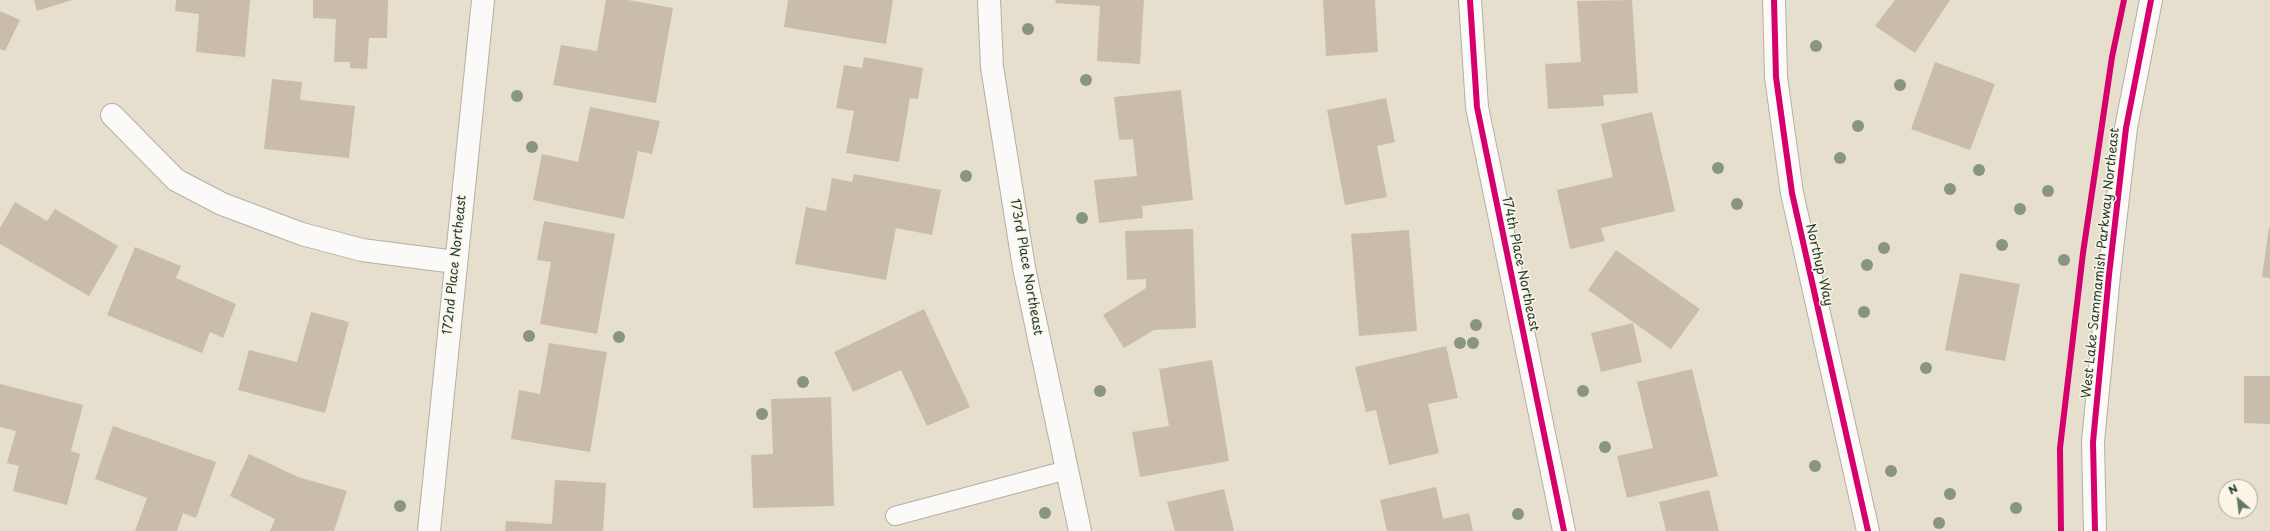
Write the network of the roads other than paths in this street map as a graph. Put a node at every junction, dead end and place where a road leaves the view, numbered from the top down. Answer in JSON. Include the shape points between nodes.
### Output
{"nodes":[{"id":1,"x":483,"y":0,"type":"edge"},
{"id":2,"x":989,"y":0,"type":"edge"},
{"id":3,"x":1470,"y":0,"type":"edge"},
{"id":4,"x":1774,"y":0,"type":"edge"},
{"id":5,"x":2151,"y":0,"type":"edge"},
{"id":6,"x":112,"y":115,"type":"dead end"},
{"id":7,"x":455,"y":262,"type":"junction"},
{"id":8,"x":1067,"y":470,"type":"junction"},
{"id":9,"x":895,"y":516,"type":"dead end"},
{"id":10,"x":429,"y":531,"type":"edge"},
{"id":11,"x":1080,"y":531,"type":"edge"},
{"id":12,"x":1564,"y":531,"type":"edge"},
{"id":13,"x":1868,"y":531,"type":"edge"},
{"id":14,"x":2095,"y":531,"type":"edge"}],
"edges":[{"from":1,"to":7,"type":"street","name":"172nd Place Northeast"},
{"from":2,"to":8,"type":"street","name":"173rd Place Northeast","via":[[992,67],[1023,260]]},
{"from":3,"to":12,"type":"street","name":"174th Place Northeast","via":[[1477,107]]},
{"from":4,"to":13,"type":"street","name":"Northup Way","via":[[1776,77],[1792,193]]},
{"from":5,"to":14,"type":"street","name":"West Lake Sammamish Parkway Northeast","via":[[2126,128],[2109,275],[2093,442]]},
{"from":6,"to":7,"type":"street","via":[[176,180],[222,204],[302,234],[362,250]]},
{"from":7,"to":10,"type":"street","name":"172nd Place Northeast"},
{"from":8,"to":9,"type":"lane"},
{"from":8,"to":11,"type":"street","name":"173rd Place Northeast"}]}
